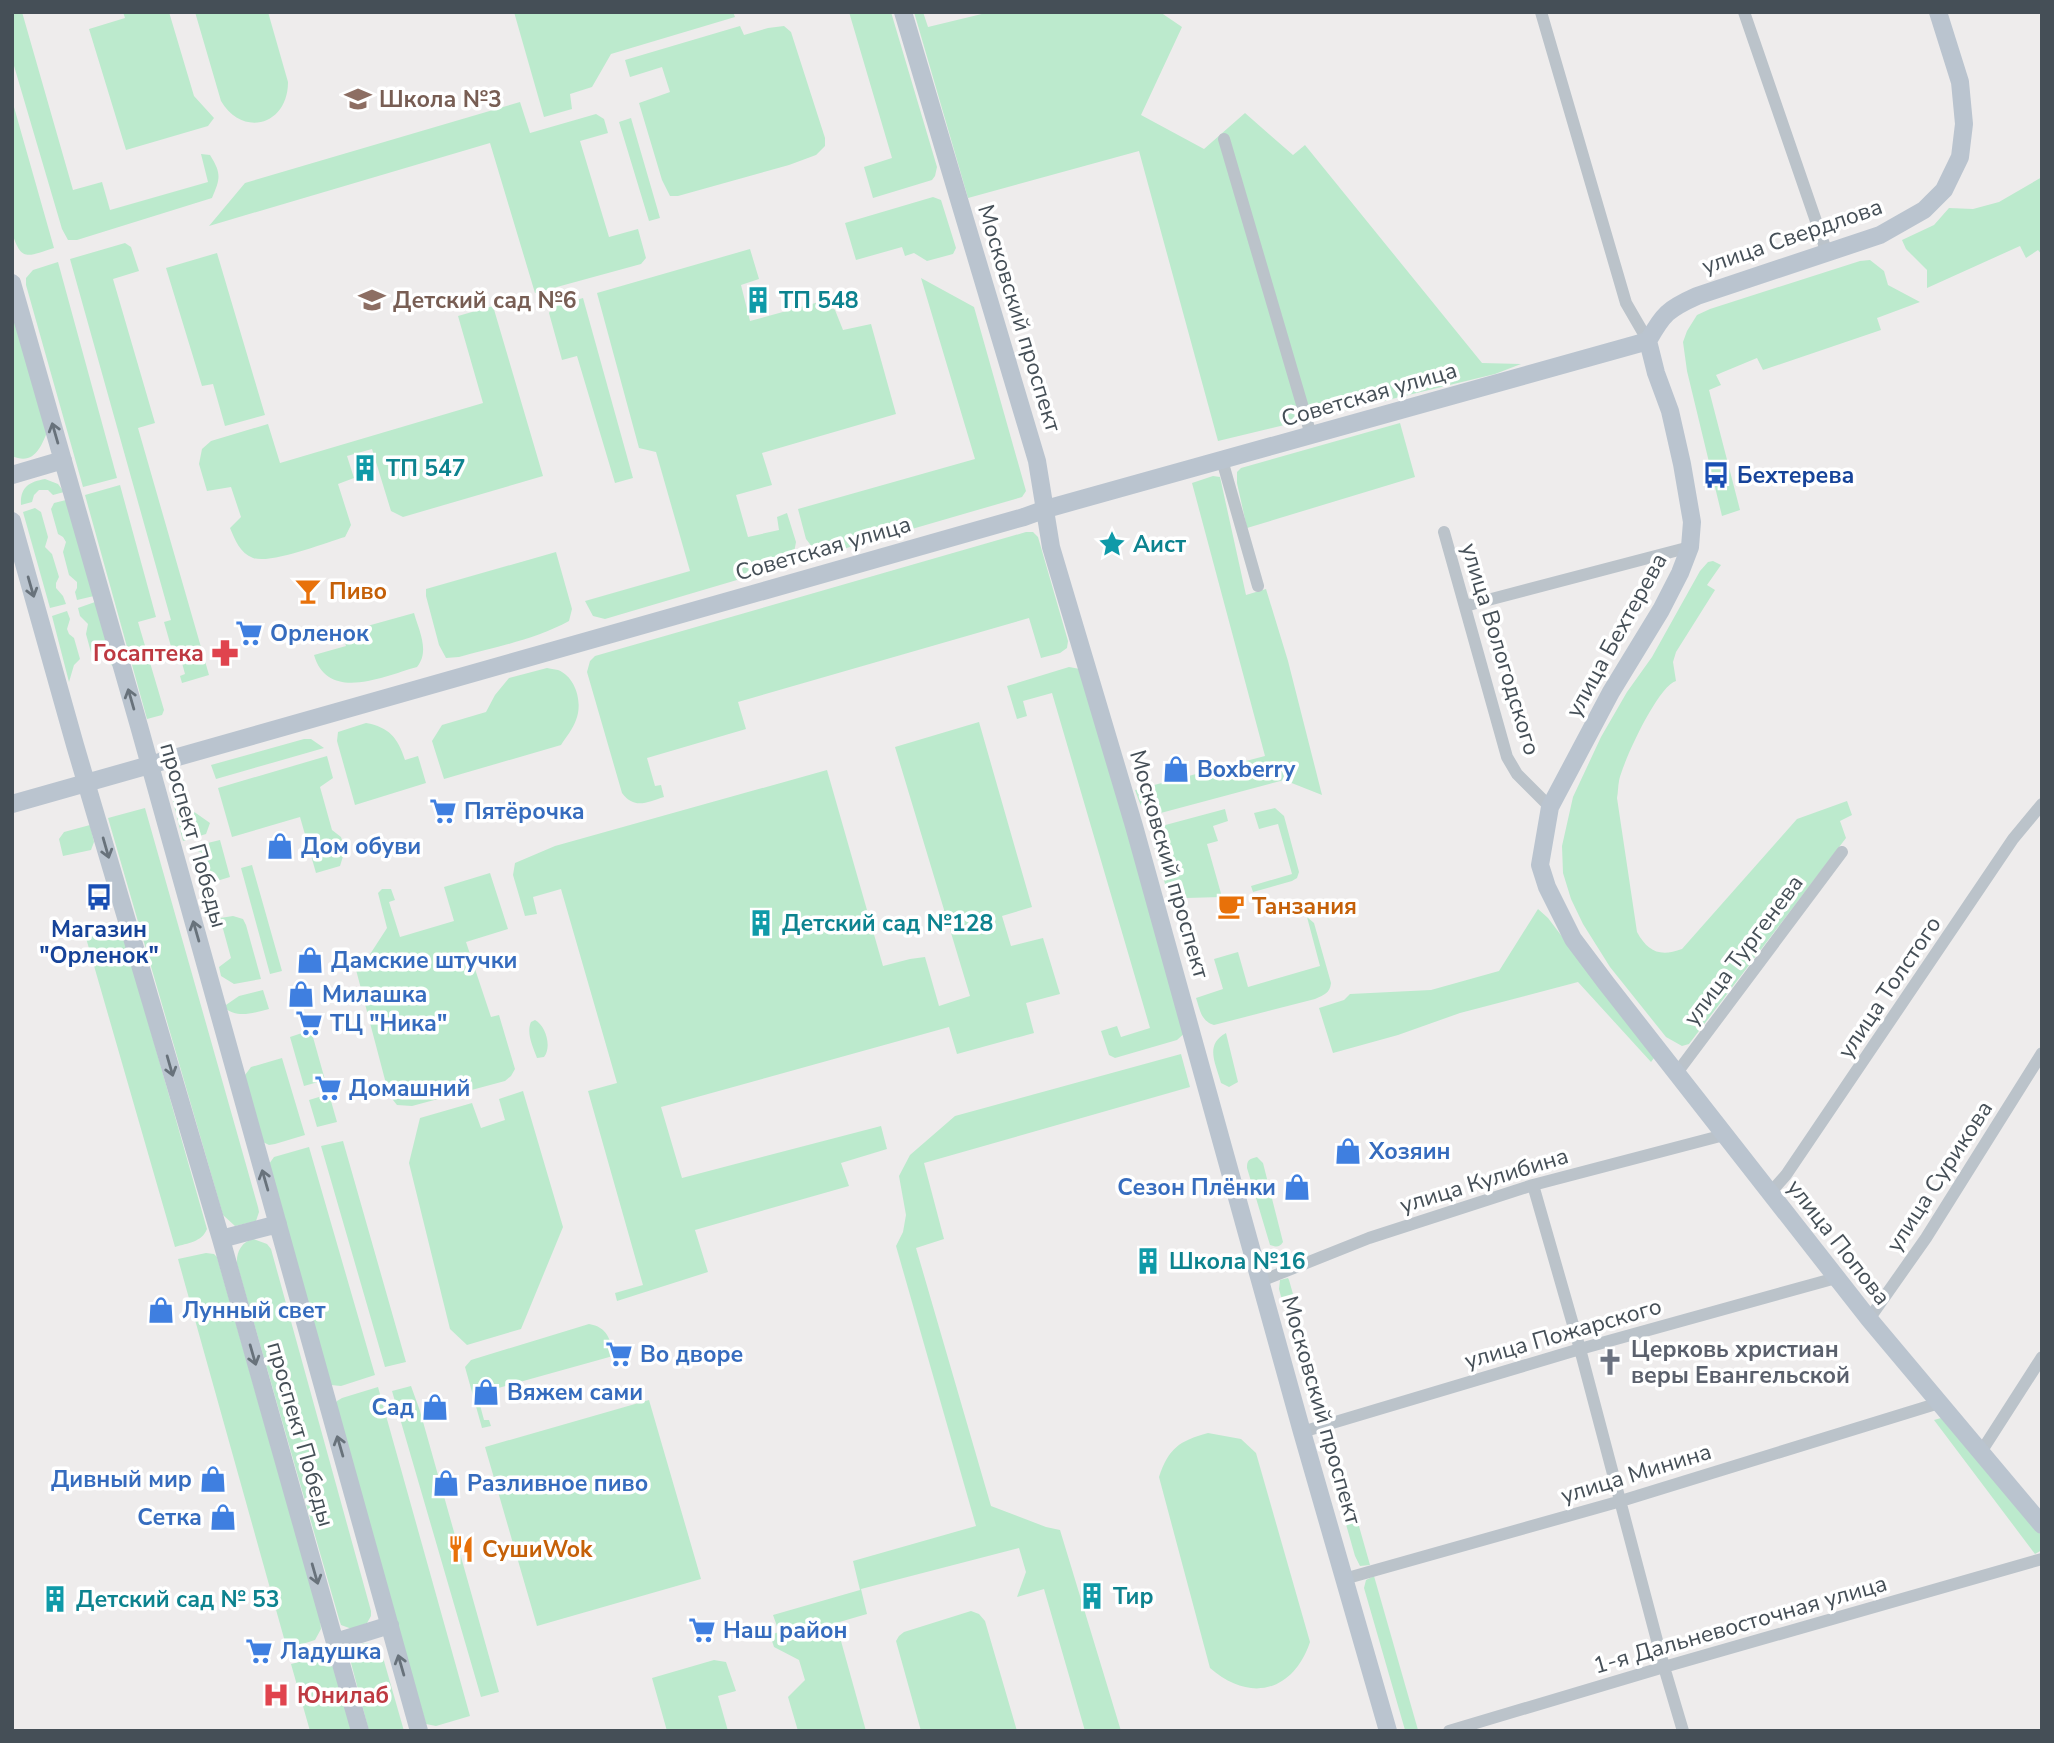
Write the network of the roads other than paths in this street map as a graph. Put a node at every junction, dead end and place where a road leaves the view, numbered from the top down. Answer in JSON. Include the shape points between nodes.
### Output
{"nodes":[{"id":1,"x":903,"y":12,"type":"edge"},
{"id":2,"x":1541,"y":12,"type":"edge"},
{"id":3,"x":1744,"y":12,"type":"edge"},
{"id":4,"x":1938,"y":12,"type":"edge"},
{"id":5,"x":1224,"y":139,"type":"dead end"},
{"id":6,"x":1826,"y":253,"type":"junction"},
{"id":7,"x":12,"y":283,"type":"edge"},
{"id":8,"x":1648,"y":341,"type":"junction"},
{"id":9,"x":1311,"y":435,"type":"junction"},
{"id":10,"x":62,"y":460,"type":"junction"},
{"id":11,"x":1222,"y":460,"type":"junction"},
{"id":12,"x":12,"y":475,"type":"edge"},
{"id":13,"x":1046,"y":509,"type":"junction"},
{"id":14,"x":12,"y":521,"type":"edge"},
{"id":15,"x":1444,"y":531,"type":"dead end"},
{"id":16,"x":1690,"y":547,"type":"junction"},
{"id":17,"x":1258,"y":586,"type":"dead end"},
{"id":18,"x":1465,"y":606,"type":"junction"},
{"id":19,"x":149,"y":765,"type":"junction"},
{"id":20,"x":86,"y":782,"type":"junction"},
{"id":21,"x":12,"y":804,"type":"edge"},
{"id":22,"x":2042,"y":804,"type":"edge"},
{"id":23,"x":1550,"y":807,"type":"junction"},
{"id":24,"x":1842,"y":852,"type":"dead end"},
{"id":25,"x":1606,"y":983,"type":"joint"},
{"id":26,"x":2042,"y":1053,"type":"edge"},
{"id":27,"x":1676,"y":1074,"type":"junction"},
{"id":28,"x":1724,"y":1135,"type":"junction"},
{"id":29,"x":1533,"y":1185,"type":"junction"},
{"id":30,"x":1770,"y":1193,"type":"junction"},
{"id":31,"x":278,"y":1224,"type":"junction"},
{"id":32,"x":221,"y":1239,"type":"junction"},
{"id":33,"x":1836,"y":1278,"type":"junction"},
{"id":34,"x":1261,"y":1281,"type":"junction"},
{"id":35,"x":1869,"y":1319,"type":"junction"},
{"id":36,"x":1580,"y":1349,"type":"junction"},
{"id":37,"x":2042,"y":1357,"type":"edge"},
{"id":38,"x":1939,"y":1403,"type":"junction"},
{"id":39,"x":1302,"y":1432,"type":"junction"},
{"id":40,"x":1981,"y":1452,"type":"junction"},
{"id":41,"x":1621,"y":1501,"type":"junction"},
{"id":42,"x":2042,"y":1525,"type":"edge"},
{"id":43,"x":2042,"y":1559,"type":"edge"},
{"id":44,"x":1344,"y":1579,"type":"junction"},
{"id":45,"x":390,"y":1625,"type":"junction"},
{"id":46,"x":335,"y":1642,"type":"junction"},
{"id":47,"x":1664,"y":1667,"type":"junction"},
{"id":48,"x":360,"y":1731,"type":"edge"},
{"id":49,"x":419,"y":1731,"type":"edge"},
{"id":50,"x":1388,"y":1731,"type":"edge"},
{"id":51,"x":1449,"y":1731,"type":"edge"},
{"id":52,"x":1684,"y":1731,"type":"edge"}],
"edges":[{"from":1,"to":13,"type":"street","name":"Московский проспект","via":[[1037,461]]},
{"from":2,"to":8,"type":"street","name":"улица Бехтерева","via":[[1626,303]]},
{"from":3,"to":6,"type":"street"},
{"from":4,"to":6,"type":"street","name":"улица Свердлова","via":[[1959,82],[1964,124],[1960,157],[1944,190],[1924,210],[1881,235]]},
{"from":5,"to":9,"type":"street"},
{"from":6,"to":8,"type":"street","name":"улица Свердлова","via":[[1675,305]]},
{"from":10,"to":7,"type":"street","name":"проспект Победы","one_way":true},
{"from":8,"to":9,"type":"street","name":"Советская улица"},
{"from":8,"to":16,"type":"street","name":"улица Бехтерева","via":[[1682,464],[1692,522]]},
{"from":9,"to":11,"type":"street","name":"Советская улица"},
{"from":10,"to":12,"type":"street"},
{"from":19,"to":10,"type":"street","name":"проспект Победы","one_way":true},
{"from":11,"to":13,"type":"street","name":"Советская улица"},
{"from":11,"to":17,"type":"street"},
{"from":13,"to":19,"type":"street","name":"Советская улица"},
{"from":13,"to":34,"type":"street","name":"Московский проспект","via":[[1051,547]]},
{"from":14,"to":20,"type":"street","name":"проспект Победы","one_way":true},
{"from":15,"to":18,"type":"street","name":"улица Вологодского"},
{"from":16,"to":18,"type":"street"},
{"from":16,"to":23,"type":"street","name":"улица Бехтерева","via":[[1661,610]]},
{"from":18,"to":23,"type":"street","name":"улица Вологодского","via":[[1507,757],[1517,774]]},
{"from":19,"to":20,"type":"street","name":"Советская улица"},
{"from":31,"to":19,"type":"street","name":"проспект Победы","one_way":true},
{"from":20,"to":21,"type":"street","name":"Советская улица"},
{"from":20,"to":32,"type":"street","name":"проспект Победы","one_way":true},
{"from":22,"to":30,"type":"street","name":"улица Толстого","via":[[2013,839]]},
{"from":23,"to":25,"type":"street","name":"улица Бехтерева","via":[[1541,865],[1546,887],[1573,939]]},
{"from":24,"to":27,"type":"street","name":"улица Тургенева"},
{"from":25,"to":27,"type":"street","name":"улица Попова"},
{"from":26,"to":35,"type":"street","name":"улица Сурикова","via":[[1926,1238]]},
{"from":27,"to":28,"type":"street","name":"улица Попова"},
{"from":28,"to":29,"type":"street","name":"улица Кулибина"},
{"from":28,"to":30,"type":"street","name":"улица Попова"},
{"from":29,"to":34,"type":"street","name":"улица Кулибина","via":[[1369,1238]]},
{"from":29,"to":36,"type":"street"},
{"from":30,"to":33,"type":"street","name":"улица Попова"},
{"from":31,"to":32,"type":"street"},
{"from":45,"to":31,"type":"street","name":"проспект Победы","one_way":true},
{"from":32,"to":46,"type":"street","name":"проспект Победы","one_way":true},
{"from":33,"to":35,"type":"street","name":"улица Попова"},
{"from":33,"to":36,"type":"street","name":"улица Пожарского"},
{"from":34,"to":39,"type":"street","name":"Московский проспект"},
{"from":35,"to":38,"type":"street","name":"улица Попова"},
{"from":36,"to":39,"type":"street","name":"улица Пожарского"},
{"from":36,"to":41,"type":"street"},
{"from":37,"to":40,"type":"street"},
{"from":38,"to":40,"type":"street","name":"улица Попова"},
{"from":38,"to":41,"type":"street","name":"улица Минина"},
{"from":39,"to":44,"type":"street","name":"Московский проспект"},
{"from":40,"to":42,"type":"street","name":"улица Попова"},
{"from":41,"to":44,"type":"street","name":"улица Минина"},
{"from":41,"to":47,"type":"street"},
{"from":43,"to":47,"type":"street","name":"1-я Дальневосточная улица"},
{"from":44,"to":50,"type":"street","name":"Московский проспект"},
{"from":45,"to":46,"type":"street"},
{"from":49,"to":45,"type":"street","name":"проспект Победы","one_way":true},
{"from":46,"to":48,"type":"street","name":"проспект Победы"},
{"from":47,"to":51,"type":"street","name":"1-я Дальневосточная улица"},
{"from":47,"to":52,"type":"street"}]}
